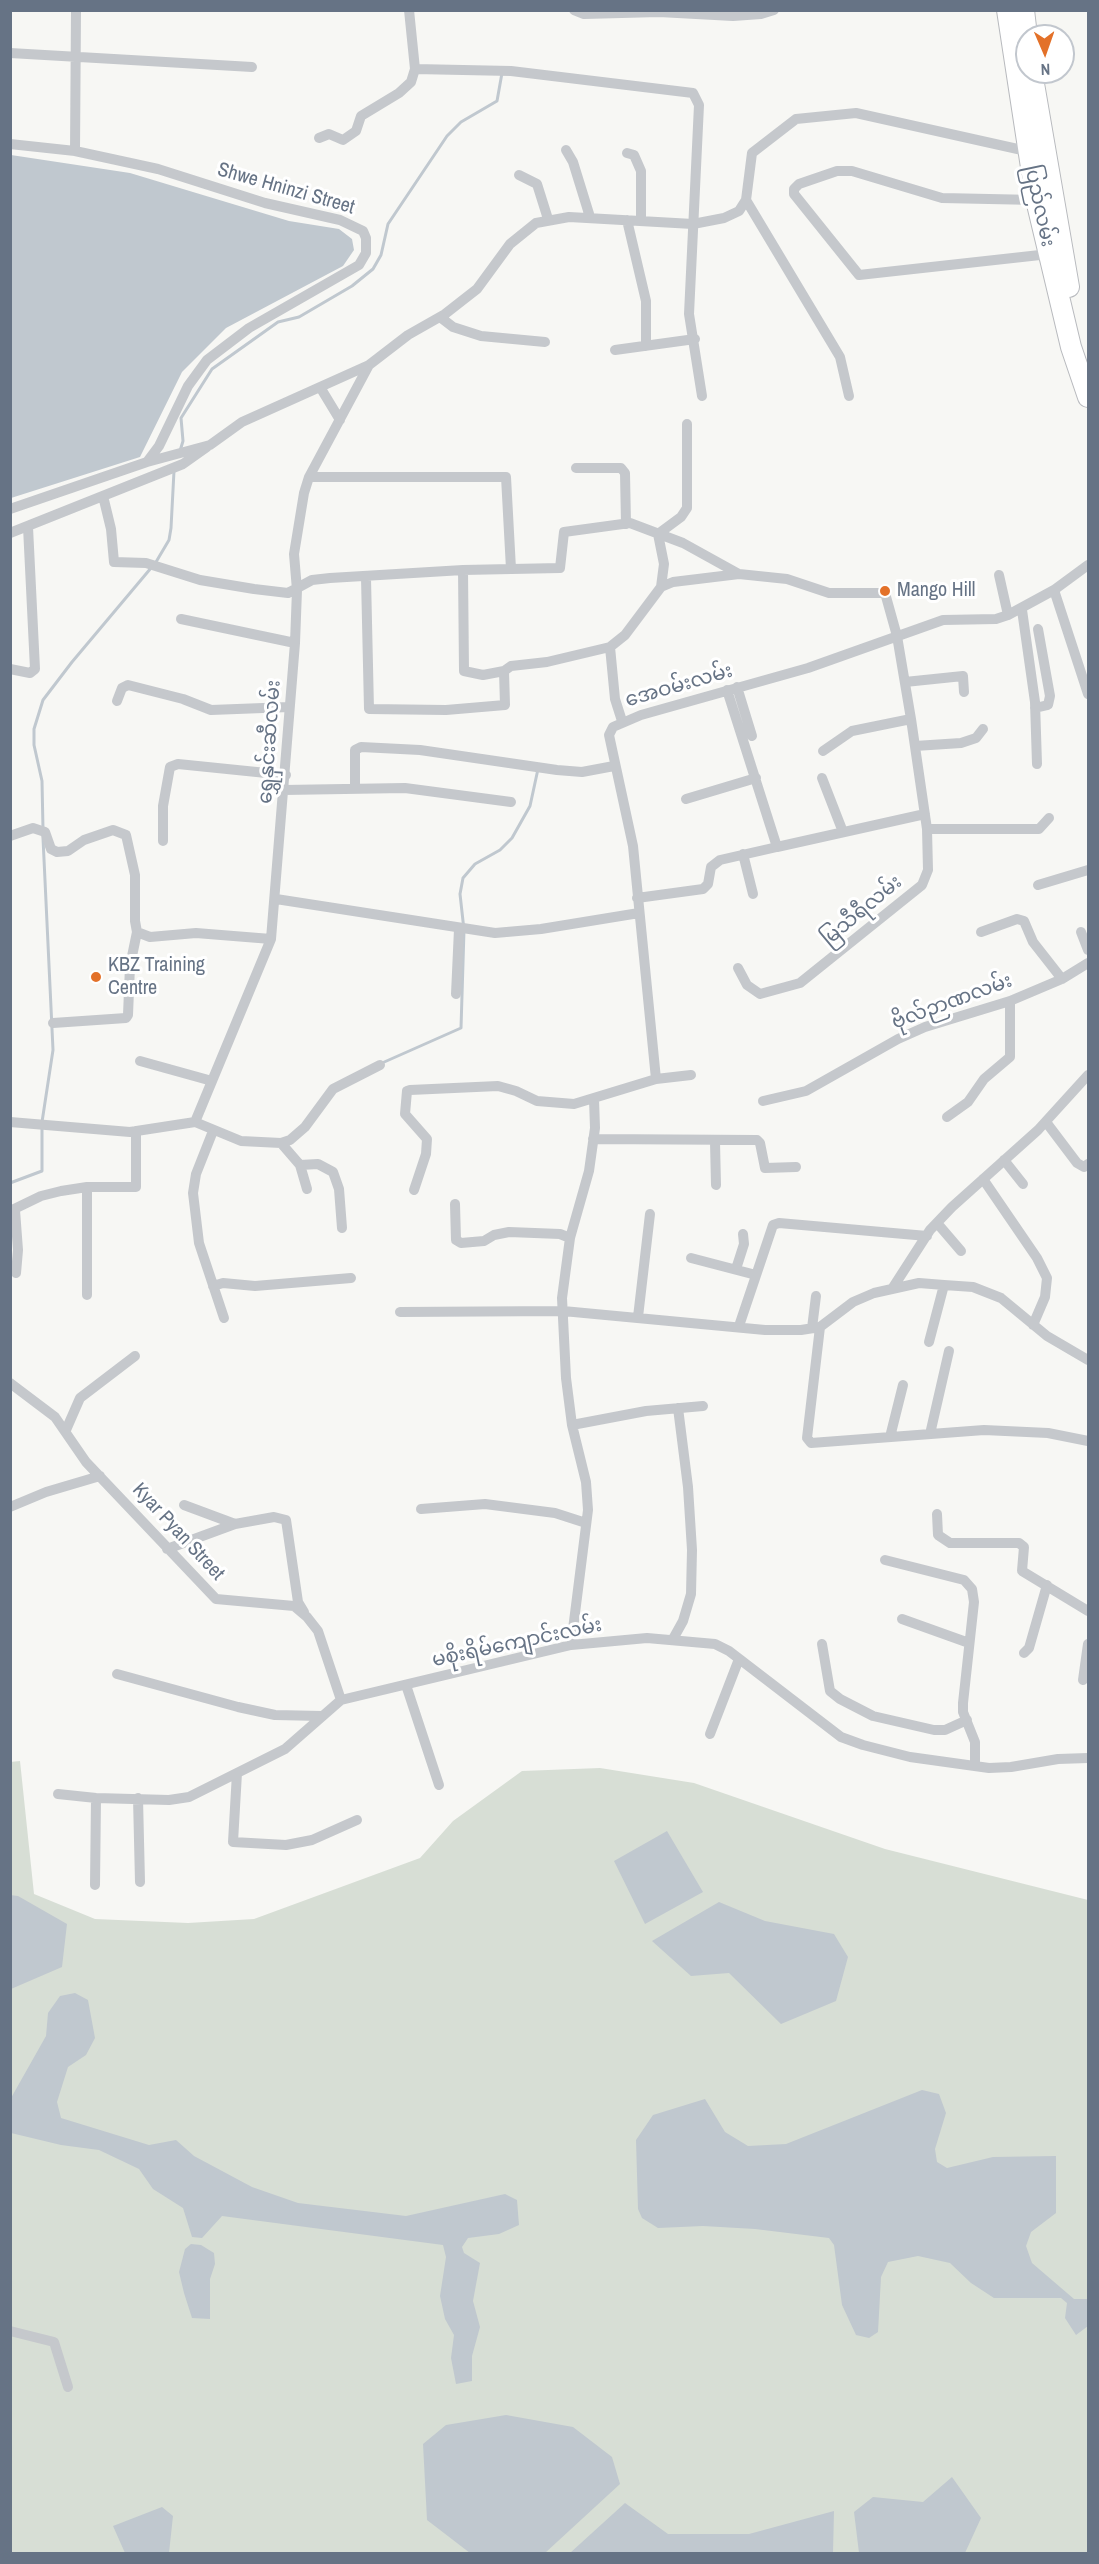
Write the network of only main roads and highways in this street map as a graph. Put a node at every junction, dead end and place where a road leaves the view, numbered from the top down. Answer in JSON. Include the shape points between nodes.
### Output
{"nodes":[{"id":1,"x":1007,"y":10,"type":"edge"},
{"id":2,"x":1033,"y":84,"type":"edge"},
{"id":3,"x":1036,"y":152,"type":"junction"},
{"id":4,"x":1089,"y":363,"type":"edge"},
{"id":5,"x":1089,"y":397,"type":"edge"}],
"edges":[{"from":1,"to":3,"type":"highway","name":"ပြည်လမ်း"},
{"from":2,"to":3,"type":"highway","name":"ပြည်လမ်း"},
{"from":3,"to":4,"type":"highway","name":"ပြည်လမ်း","via":[[1058,215],[1070,292]]},
{"from":3,"to":5,"type":"highway","name":"ပြည်လမ်း","via":[[1036,200],[1071,347]]}]}
